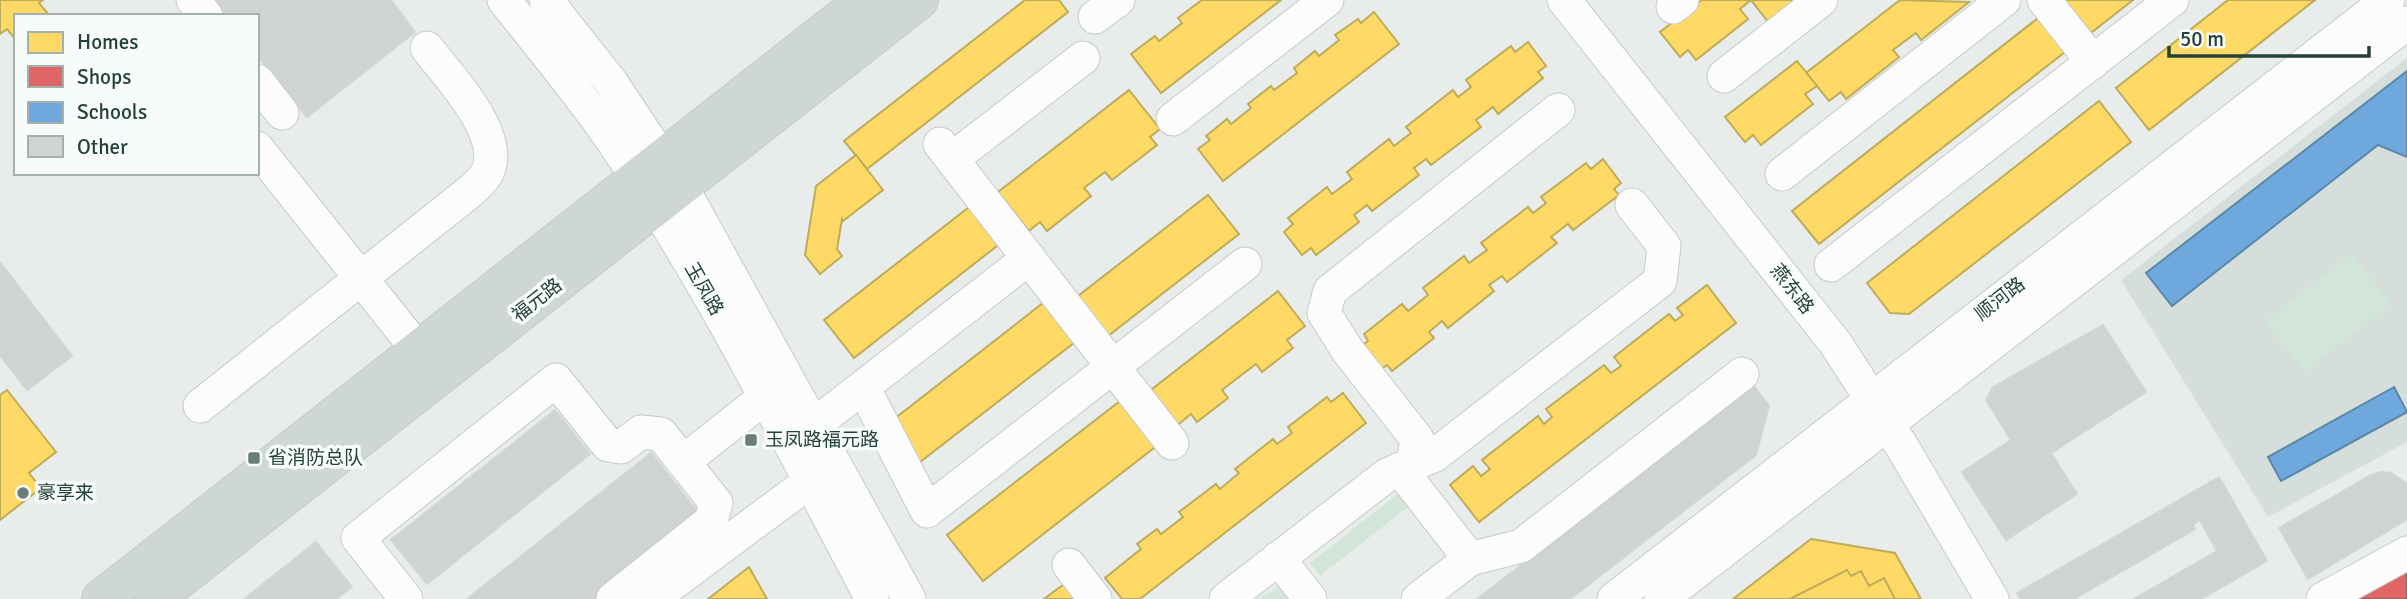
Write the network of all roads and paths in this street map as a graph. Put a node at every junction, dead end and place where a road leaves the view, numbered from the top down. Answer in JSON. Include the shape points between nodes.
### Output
{"nodes":[{"id":1,"x":193,"y":0,"type":"edge"},
{"id":2,"x":504,"y":0,"type":"edge"},
{"id":3,"x":546,"y":0,"type":"edge"},
{"id":4,"x":865,"y":0,"type":"edge"},
{"id":5,"x":919,"y":0,"type":"edge"},
{"id":6,"x":1327,"y":0,"type":"edge"},
{"id":7,"x":1564,"y":0,"type":"edge"},
{"id":8,"x":1821,"y":0,"type":"edge"},
{"id":9,"x":2004,"y":0,"type":"edge"},
{"id":10,"x":2044,"y":0,"type":"edge"},
{"id":11,"x":2172,"y":0,"type":"edge"},
{"id":12,"x":2388,"y":0,"type":"edge"},
{"id":13,"x":204,"y":14,"type":"edge"},
{"id":14,"x":2407,"y":23,"type":"edge"},
{"id":15,"x":427,"y":48,"type":"dead end"},
{"id":16,"x":1083,"y":58,"type":"dead end"},
{"id":17,"x":2093,"y":62,"type":"junction"},
{"id":18,"x":1724,"y":76,"type":"dead end"},
{"id":19,"x":259,"y":84,"type":"edge"},
{"id":20,"x":1558,"y":110,"type":"dead end"},
{"id":21,"x":282,"y":113,"type":"dead end"},
{"id":22,"x":1173,"y":120,"type":"dead end"},
{"id":23,"x":259,"y":150,"type":"edge"},
{"id":24,"x":1782,"y":174,"type":"dead end"},
{"id":25,"x":659,"y":183,"type":"junction"},
{"id":26,"x":1632,"y":205,"type":"dead end"},
{"id":27,"x":1029,"y":258,"type":"junction"},
{"id":28,"x":1245,"y":264,"type":"dead end"},
{"id":29,"x":1831,"y":265,"type":"dead end"},
{"id":30,"x":361,"y":278,"type":"junction"},
{"id":31,"x":418,"y":350,"type":"junction"},
{"id":32,"x":1113,"y":366,"type":"junction"},
{"id":33,"x":1742,"y":374,"type":"dead end"},
{"id":34,"x":863,"y":387,"type":"junction"},
{"id":35,"x":764,"y":398,"type":"junction"},
{"id":36,"x":200,"y":407,"type":"dead end"},
{"id":37,"x":1878,"y":411,"type":"junction"},
{"id":38,"x":814,"y":425,"type":"junction"},
{"id":39,"x":1172,"y":443,"type":"dead end"},
{"id":40,"x":683,"y":462,"type":"junction"},
{"id":41,"x":1407,"y":466,"type":"junction"},
{"id":42,"x":809,"y":482,"type":"junction"},
{"id":43,"x":2407,"y":553,"type":"edge"},
{"id":44,"x":1278,"y":558,"type":"junction"},
{"id":45,"x":1470,"y":559,"type":"junction"},
{"id":46,"x":1069,"y":565,"type":"dead end"},
{"id":47,"x":101,"y":599,"type":"edge"},
{"id":48,"x":154,"y":599,"type":"edge"},
{"id":49,"x":406,"y":599,"type":"edge"},
{"id":50,"x":613,"y":599,"type":"edge"},
{"id":51,"x":652,"y":599,"type":"edge"},
{"id":52,"x":872,"y":599,"type":"edge"},
{"id":53,"x":909,"y":599,"type":"edge"},
{"id":54,"x":1095,"y":599,"type":"edge"},
{"id":55,"x":1226,"y":599,"type":"edge"},
{"id":56,"x":1310,"y":599,"type":"edge"},
{"id":57,"x":1418,"y":599,"type":"edge"},
{"id":58,"x":1614,"y":599,"type":"edge"},
{"id":59,"x":1661,"y":599,"type":"edge"},
{"id":60,"x":1992,"y":599,"type":"edge"},
{"id":61,"x":2323,"y":599,"type":"edge"}],
"edges":[{"from":1,"to":13,"type":"street"},
{"from":2,"to":25,"type":"street","name":"玉凤路","via":[[582,100]]},
{"from":3,"to":25,"type":"street","name":"玉凤路","via":[[611,82]]},
{"from":4,"to":25,"type":"main road","name":"福元路"},
{"from":5,"to":25,"type":"main road","name":"福元路"},
{"from":6,"to":22,"type":"street"},
{"from":7,"to":37,"type":"street","name":"燕东路","via":[[1836,344]]},
{"from":8,"to":18,"type":"street"},
{"from":9,"to":24,"type":"street"},
{"from":10,"to":17,"type":"street"},
{"from":11,"to":17,"type":"street"},
{"from":12,"to":37,"type":"street","name":"顺河路"},
{"from":14,"to":37,"type":"street","name":"顺河路"},
{"from":15,"to":30,"type":"street","via":[[484,125],[491,157],[487,173]]},
{"from":16,"to":27,"type":"street","via":[[946,151]]},
{"from":17,"to":29,"type":"street"},
{"from":19,"to":21,"type":"street"},
{"from":20,"to":41,"type":"street","via":[[1330,291],[1324,313],[1417,439]]},
{"from":23,"to":30,"type":"street"},
{"from":25,"to":31,"type":"main road","name":"福元路"},
{"from":25,"to":35,"type":"street","name":"玉凤路","via":[[701,282]]},
{"from":25,"to":38,"type":"street","name":"玉凤路"},
{"from":25,"to":48,"type":"main road","name":"福元路"},
{"from":26,"to":41,"type":"street","via":[[1664,246],[1660,281],[1435,455]]},
{"from":27,"to":32,"type":"street"},
{"from":27,"to":34,"type":"street"},
{"from":28,"to":32,"type":"street"},
{"from":30,"to":31,"type":"street"},
{"from":30,"to":36,"type":"street"},
{"from":31,"to":47,"type":"main road","name":"福元路"},
{"from":32,"to":34,"type":"street","via":[[928,511]]},
{"from":32,"to":39,"type":"street"},
{"from":33,"to":45,"type":"street","via":[[1521,546]]},
{"from":34,"to":38,"type":"street"},
{"from":35,"to":40,"type":"street"},
{"from":35,"to":42,"type":"street","name":"玉凤路"},
{"from":37,"to":58,"type":"street","name":"顺河路"},
{"from":37,"to":59,"type":"street","name":"顺河路"},
{"from":37,"to":60,"type":"street","name":"燕东路"},
{"from":38,"to":53,"type":"street","name":"玉凤路"},
{"from":40,"to":49,"type":"street","via":[[661,434],[641,432],[621,447],[608,445],[556,380],[358,538]]},
{"from":40,"to":50,"type":"street","via":[[716,503],[711,521]]},
{"from":41,"to":44,"type":"street","via":[[1387,475]]},
{"from":41,"to":45,"type":"street"},
{"from":42,"to":51,"type":"street"},
{"from":42,"to":52,"type":"street","name":"玉凤路"},
{"from":43,"to":61,"type":"street"},
{"from":44,"to":55,"type":"street"},
{"from":44,"to":56,"type":"street"},
{"from":45,"to":57,"type":"street"},
{"from":46,"to":54,"type":"street"}]}
